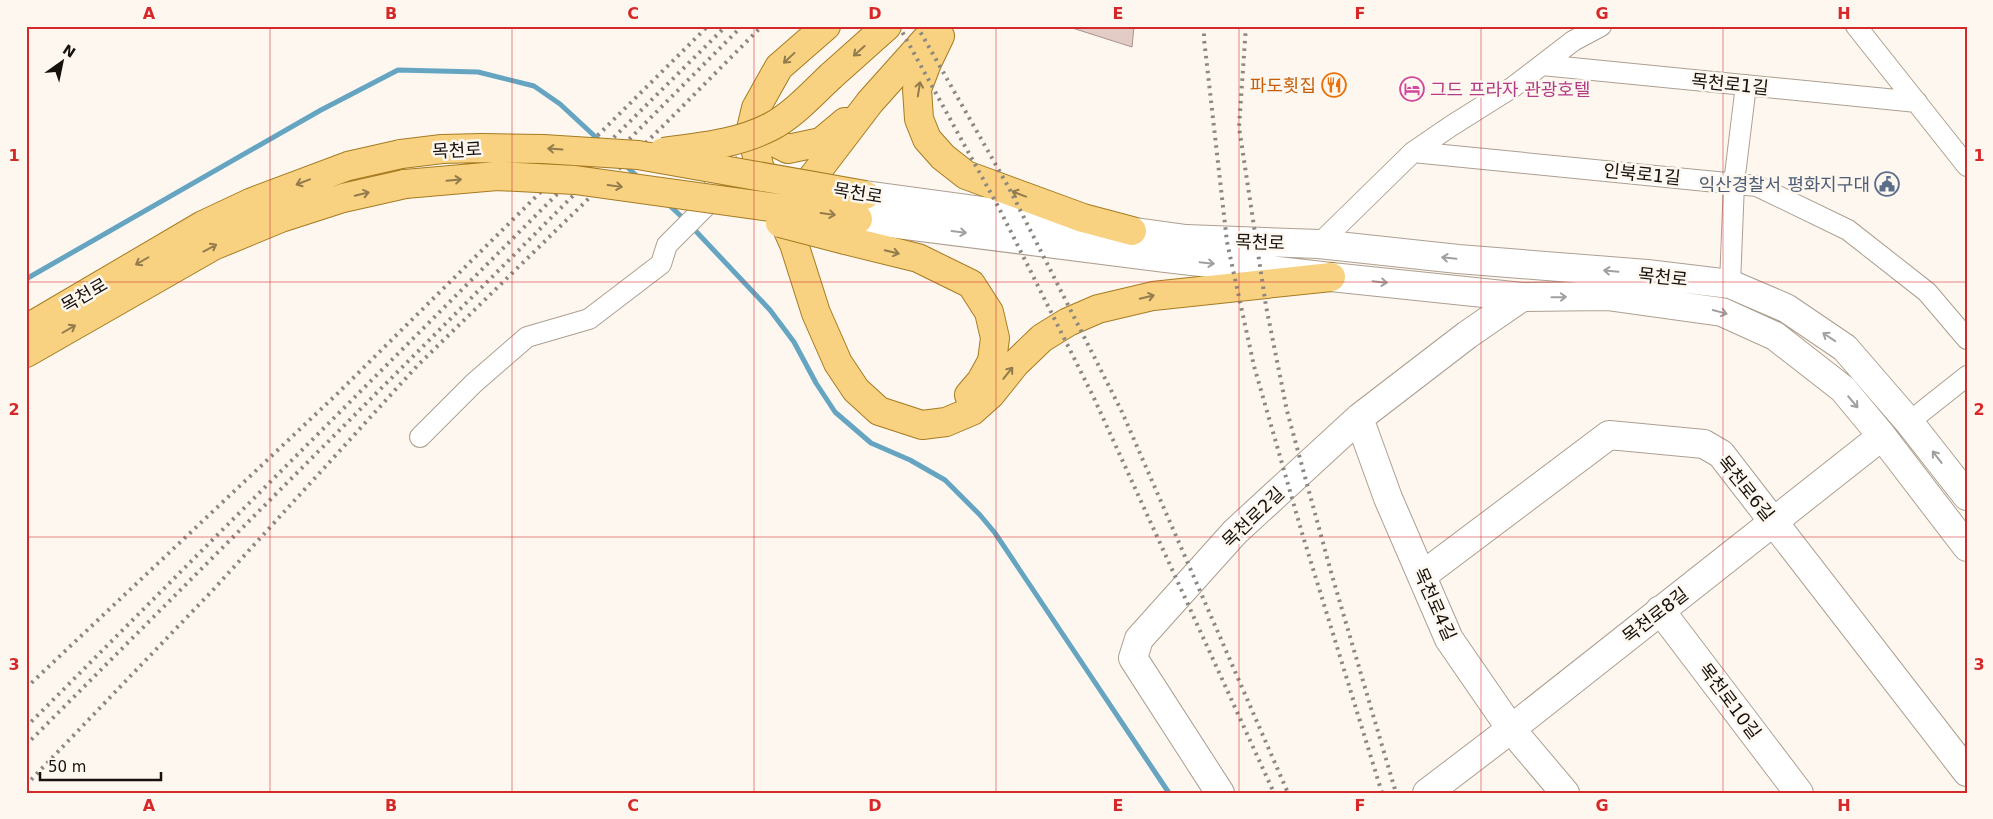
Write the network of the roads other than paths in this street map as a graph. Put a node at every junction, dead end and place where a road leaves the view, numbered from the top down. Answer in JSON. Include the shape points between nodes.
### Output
{"nodes":[{"id":1,"x":826,"y":26,"type":"edge"},
{"id":2,"x":887,"y":26,"type":"edge"},
{"id":3,"x":938,"y":26,"type":"edge"},
{"id":4,"x":944,"y":26,"type":"edge"},
{"id":5,"x":1601,"y":26,"type":"edge"},
{"id":6,"x":1856,"y":26,"type":"edge"},
{"id":7,"x":1542,"y":65,"type":"junction"},
{"id":8,"x":1746,"y":85,"type":"junction"},
{"id":9,"x":870,"y":102,"type":"junction"},
{"id":10,"x":1917,"y":102,"type":"junction"},
{"id":11,"x":756,"y":108,"type":"junction"},
{"id":12,"x":1413,"y":152,"type":"junction"},
{"id":13,"x":638,"y":155,"type":"junction"},
{"id":14,"x":1967,"y":166,"type":"edge"},
{"id":15,"x":1734,"y":184,"type":"junction"},
{"id":16,"x":856,"y":218,"type":"junction"},
{"id":17,"x":1132,"y":231,"type":"junction"},
{"id":18,"x":1318,"y":244,"type":"junction"},
{"id":19,"x":1331,"y":277,"type":"junction"},
{"id":20,"x":1730,"y":284,"type":"junction"},
{"id":21,"x":1522,"y":297,"type":"junction"},
{"id":22,"x":26,"y":329,"type":"edge"},
{"id":23,"x":1967,"y":339,"type":"edge"},
{"id":24,"x":26,"y":353,"type":"edge"},
{"id":25,"x":1967,"y":376,"type":"edge"},
{"id":26,"x":1359,"y":418,"type":"junction"},
{"id":27,"x":1909,"y":422,"type":"junction"},
{"id":28,"x":1882,"y":436,"type":"junction"},
{"id":29,"x":420,"y":437,"type":"dead end"},
{"id":30,"x":1967,"y":496,"type":"edge"},
{"id":31,"x":1773,"y":523,"type":"junction"},
{"id":32,"x":1967,"y":547,"type":"edge"},
{"id":33,"x":1423,"y":575,"type":"junction"},
{"id":34,"x":1660,"y":610,"type":"junction"},
{"id":35,"x":1511,"y":729,"type":"junction"},
{"id":36,"x":1967,"y":772,"type":"edge"},
{"id":37,"x":1220,"y":793,"type":"edge"},
{"id":38,"x":1427,"y":793,"type":"edge"},
{"id":39,"x":1565,"y":793,"type":"edge"},
{"id":40,"x":1799,"y":793,"type":"edge"}],
"edges":[{"from":1,"to":11,"type":"main road","one_way":true,"via":[[779,67]]},
{"from":2,"to":13,"type":"main road","one_way":true,"bridge":true,"via":[[773,126],[734,141]]},
{"from":3,"to":9,"type":"main road"},
{"from":17,"to":4,"type":"main road","one_way":true,"via":[[1083,218],[966,175],[943,157],[927,139],[919,119],[917,89]]},
{"from":5,"to":7,"type":"street"},
{"from":6,"to":10,"type":"street"},
{"from":7,"to":8,"type":"street","name":"목천로1길"},
{"from":7,"to":12,"type":"street"},
{"from":8,"to":10,"type":"street","name":"목천로1길"},
{"from":8,"to":15,"type":"street"},
{"from":9,"to":11,"type":"main road","via":[[821,142],[788,149],[776,143],[762,128]]},
{"from":16,"to":9,"type":"main road","one_way":true,"via":[[918,258],[971,284],[989,312],[995,338],[992,361],[981,382],[962,402],[938,408],[906,408],[880,395],[861,374],[841,339],[810,258],[802,211],[812,178]]},
{"from":10,"to":14,"type":"street"},
{"from":11,"to":19,"type":"main road","one_way":true,"via":[[751,129],[759,166],[794,244],[816,312],[838,364],[856,390],[879,410],[922,425],[946,422],[972,411],[1042,338],[1098,309],[1153,296]]},
{"from":11,"to":29,"type":"street","via":[[741,130],[706,206],[667,246],[661,264],[588,319],[527,337],[474,383]]},
{"from":12,"to":15,"type":"street","name":"인북로1길"},
{"from":12,"to":18,"type":"street"},
{"from":13,"to":16,"type":"main road","name":"목천로","bridge":true},
{"from":13,"to":22,"type":"main road","name":"목천로","one_way":true,"bridge":true,"via":[[543,149],[442,149],[400,154],[348,166],[252,202],[203,225]]},
{"from":15,"to":20,"type":"street"},
{"from":15,"to":23,"type":"street","name":"인북로1길","via":[[1757,186],[1848,230],[1927,292]]},
{"from":16,"to":17,"type":"street","name":"목천로"},
{"from":16,"to":19,"type":"street","name":"목천로","one_way":true},
{"from":24,"to":16,"type":"main road","name":"목천로","one_way":true,"bridge":true,"via":[[213,246],[343,198],[405,184],[497,176],[575,180]]},
{"from":17,"to":18,"type":"street","name":"목천로","via":[[1186,239]]},
{"from":20,"to":18,"type":"street","name":"목천로","one_way":true},
{"from":19,"to":21,"type":"street","name":"목천로","one_way":true},
{"from":27,"to":20,"type":"street","name":"목천로","one_way":true,"via":[[1845,348],[1786,308]]},
{"from":21,"to":26,"type":"street","name":"목천로2길"},
{"from":21,"to":28,"type":"street","name":"목천로","one_way":true,"via":[[1607,296],[1722,312],[1774,336],[1843,390]]},
{"from":25,"to":27,"type":"street"},
{"from":26,"to":33,"type":"street","name":"목천로4길","via":[[1388,498]]},
{"from":26,"to":37,"type":"street","name":"목천로2길","via":[[1235,532],[1139,639],[1134,658]]},
{"from":30,"to":27,"type":"street","name":"목천로","one_way":true},
{"from":28,"to":31,"type":"street","name":"목천로8길"},
{"from":28,"to":32,"type":"street","name":"목천로"},
{"from":31,"to":33,"type":"street","name":"목천로6길","via":[[1721,454],[1704,444],[1608,435]]},
{"from":31,"to":34,"type":"street","name":"목천로8길"},
{"from":31,"to":36,"type":"street","name":"목천로6길"},
{"from":33,"to":35,"type":"street","name":"목천로4길","via":[[1449,639]]},
{"from":34,"to":35,"type":"street","name":"목천로8길"},
{"from":34,"to":40,"type":"street","name":"목천로10길"},
{"from":35,"to":38,"type":"street","name":"목천로8길"},
{"from":35,"to":39,"type":"street","name":"목천로4길"}]}
